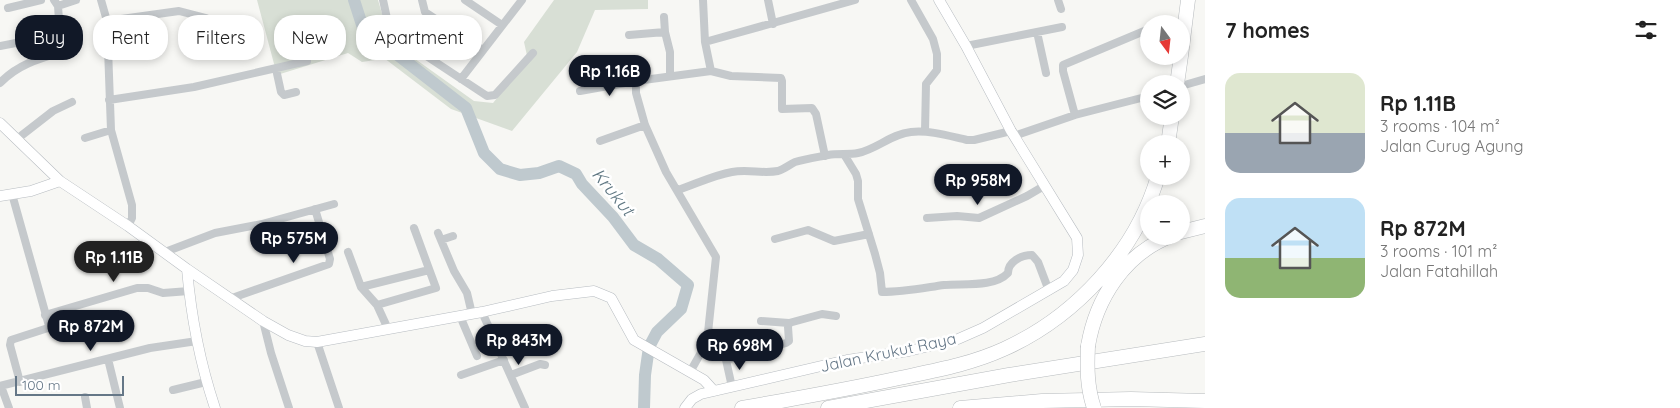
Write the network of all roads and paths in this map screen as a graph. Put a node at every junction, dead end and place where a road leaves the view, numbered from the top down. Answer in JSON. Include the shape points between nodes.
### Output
{"nodes":[{"id":1,"x":41,"y":0,"type":"edge"},
{"id":2,"x":76,"y":0,"type":"edge"},
{"id":3,"x":101,"y":0,"type":"edge"},
{"id":4,"x":383,"y":0,"type":"edge"},
{"id":5,"x":422,"y":0,"type":"edge"},
{"id":6,"x":465,"y":0,"type":"edge"},
{"id":7,"x":522,"y":0,"type":"edge"},
{"id":8,"x":703,"y":0,"type":"edge"},
{"id":9,"x":768,"y":0,"type":"edge"},
{"id":10,"x":856,"y":0,"type":"edge"},
{"id":11,"x":911,"y":0,"type":"edge"},
{"id":12,"x":939,"y":0,"type":"edge"},
{"id":13,"x":1058,"y":0,"type":"edge"},
{"id":14,"x":1188,"y":0,"type":"edge"},
{"id":15,"x":56,"y":3,"type":"edge"},
{"id":16,"x":8,"y":8,"type":"dead end"},
{"id":17,"x":1061,"y":9,"type":"dead end"},
{"id":18,"x":105,"y":15,"type":"edge"},
{"id":19,"x":150,"y":15,"type":"edge"},
{"id":20,"x":194,"y":15,"type":"edge"},
{"id":21,"x":1186,"y":15,"type":"edge"},
{"id":22,"x":664,"y":17,"type":"dead end"},
{"id":23,"x":773,"y":24,"type":"junction"},
{"id":24,"x":502,"y":25,"type":"junction"},
{"id":25,"x":1062,"y":27,"type":"dead end"},
{"id":26,"x":665,"y":32,"type":"junction"},
{"id":27,"x":1037,"y":32,"type":"junction"},
{"id":28,"x":1140,"y":33,"type":"edge"},
{"id":29,"x":629,"y":35,"type":"dead end"},
{"id":30,"x":705,"y":42,"type":"junction"},
{"id":31,"x":15,"y":43,"type":"edge"},
{"id":32,"x":0,"y":46,"type":"edge"},
{"id":33,"x":966,"y":46,"type":"junction"},
{"id":34,"x":483,"y":50,"type":"junction"},
{"id":35,"x":533,"y":52,"type":"dead end"},
{"id":36,"x":38,"y":60,"type":"edge"},
{"id":37,"x":108,"y":60,"type":"edge"},
{"id":38,"x":307,"y":61,"type":"dead end"},
{"id":39,"x":276,"y":69,"type":"junction"},
{"id":40,"x":630,"y":70,"type":"dead end"},
{"id":41,"x":711,"y":71,"type":"junction"},
{"id":42,"x":1046,"y":72,"type":"dead end"},
{"id":43,"x":670,"y":76,"type":"junction"},
{"id":44,"x":461,"y":79,"type":"junction"},
{"id":45,"x":1205,"y":79,"type":"edge"},
{"id":46,"x":636,"y":81,"type":"junction"},
{"id":47,"x":0,"y":83,"type":"edge"},
{"id":48,"x":1190,"y":83,"type":"edge"},
{"id":49,"x":580,"y":91,"type":"dead end"},
{"id":50,"x":296,"y":92,"type":"dead end"},
{"id":51,"x":1140,"y":98,"type":"edge"},
{"id":52,"x":109,"y":100,"type":"junction"},
{"id":53,"x":72,"y":102,"type":"dead end"},
{"id":54,"x":1075,"y":114,"type":"junction"},
{"id":55,"x":0,"y":123,"type":"edge"},
{"id":56,"x":645,"y":125,"type":"junction"},
{"id":57,"x":111,"y":130,"type":"junction"},
{"id":58,"x":925,"y":131,"type":"junction"},
{"id":59,"x":1010,"y":133,"type":"junction"},
{"id":60,"x":9,"y":136,"type":"edge"},
{"id":61,"x":85,"y":138,"type":"dead end"},
{"id":62,"x":600,"y":141,"type":"dead end"},
{"id":63,"x":825,"y":156,"type":"junction"},
{"id":64,"x":844,"y":156,"type":"junction"},
{"id":65,"x":60,"y":181,"type":"junction"},
{"id":66,"x":1156,"y":185,"type":"edge"},
{"id":67,"x":1042,"y":187,"type":"junction"},
{"id":68,"x":678,"y":190,"type":"junction"},
{"id":69,"x":12,"y":194,"type":"junction"},
{"id":70,"x":0,"y":196,"type":"edge"},
{"id":71,"x":334,"y":204,"type":"dead end"},
{"id":72,"x":315,"y":209,"type":"junction"},
{"id":73,"x":927,"y":218,"type":"dead end"},
{"id":74,"x":128,"y":226,"type":"junction"},
{"id":75,"x":1205,"y":226,"type":"edge"},
{"id":76,"x":414,"y":228,"type":"dead end"},
{"id":77,"x":1190,"y":230,"type":"edge"},
{"id":78,"x":868,"y":234,"type":"junction"},
{"id":79,"x":453,"y":236,"type":"dead end"},
{"id":80,"x":775,"y":239,"type":"dead end"},
{"id":81,"x":1154,"y":245,"type":"edge"},
{"id":82,"x":165,"y":252,"type":"junction"},
{"id":83,"x":348,"y":252,"type":"dead end"},
{"id":84,"x":187,"y":269,"type":"junction"},
{"id":85,"x":429,"y":270,"type":"junction"},
{"id":86,"x":361,"y":287,"type":"junction"},
{"id":87,"x":189,"y":291,"type":"junction"},
{"id":88,"x":1049,"y":291,"type":"junction"},
{"id":89,"x":232,"y":298,"type":"junction"},
{"id":90,"x":377,"y":305,"type":"junction"},
{"id":91,"x":477,"y":313,"type":"junction"},
{"id":92,"x":46,"y":315,"type":"junction"},
{"id":93,"x":460,"y":316,"type":"junction"},
{"id":94,"x":836,"y":316,"type":"dead end"},
{"id":95,"x":263,"y":321,"type":"junction"},
{"id":96,"x":761,"y":321,"type":"dead end"},
{"id":97,"x":789,"y":323,"type":"junction"},
{"id":98,"x":388,"y":329,"type":"junction"},
{"id":99,"x":197,"y":341,"type":"junction"},
{"id":100,"x":317,"y":342,"type":"junction"},
{"id":101,"x":1205,"y":344,"type":"edge"},
{"id":102,"x":477,"y":356,"type":"dead end"},
{"id":103,"x":108,"y":359,"type":"junction"},
{"id":104,"x":504,"y":360,"type":"junction"},
{"id":105,"x":545,"y":365,"type":"dead end"},
{"id":106,"x":690,"y":372,"type":"junction"},
{"id":107,"x":461,"y":375,"type":"dead end"},
{"id":108,"x":511,"y":376,"type":"junction"},
{"id":109,"x":20,"y":382,"type":"junction"},
{"id":110,"x":206,"y":382,"type":"junction"},
{"id":111,"x":1,"y":386,"type":"edge"},
{"id":112,"x":732,"y":387,"type":"junction"},
{"id":113,"x":173,"y":390,"type":"dead end"},
{"id":114,"x":714,"y":391,"type":"junction"},
{"id":115,"x":85,"y":397,"type":"dead end"},
{"id":116,"x":1205,"y":401,"type":"edge"},
{"id":117,"x":212,"y":407,"type":"edge"},
{"id":118,"x":9,"y":408,"type":"edge"},
{"id":119,"x":87,"y":408,"type":"edge"},
{"id":120,"x":120,"y":408,"type":"edge"},
{"id":121,"x":289,"y":408,"type":"edge"},
{"id":122,"x":339,"y":408,"type":"edge"},
{"id":123,"x":525,"y":408,"type":"edge"},
{"id":124,"x":685,"y":408,"type":"edge"},
{"id":125,"x":742,"y":408,"type":"edge"},
{"id":126,"x":828,"y":408,"type":"edge"},
{"id":127,"x":960,"y":408,"type":"edge"},
{"id":128,"x":1094,"y":408,"type":"edge"}],
"edges":[{"from":1,"to":16,"type":"street"},
{"from":2,"to":15,"type":"street"},
{"from":3,"to":18,"type":"street"},
{"from":4,"to":44,"type":"street","via":[[393,34]]},
{"from":5,"to":34,"type":"street","via":[[425,12]]},
{"from":6,"to":24,"type":"street"},
{"from":7,"to":24,"type":"street"},
{"from":8,"to":30,"type":"street"},
{"from":9,"to":23,"type":"street"},
{"from":10,"to":23,"type":"street"},
{"from":11,"to":58,"type":"street","via":[[937,54],[937,70],[926,84]]},
{"from":12,"to":33,"type":"street","name":"Jalan Krukut Raya"},
{"from":13,"to":17,"type":"street"},
{"from":14,"to":21,"type":"highway"},
{"from":19,"to":20,"type":"street","via":[[179,11]]},
{"from":22,"to":26,"type":"street"},
{"from":23,"to":30,"type":"street"},
{"from":24,"to":34,"type":"street"},
{"from":25,"to":27,"type":"street"},
{"from":26,"to":29,"type":"street"},
{"from":26,"to":43,"type":"street","via":[[670,52]]},
{"from":27,"to":33,"type":"street"},
{"from":27,"to":42,"type":"street"},
{"from":28,"to":54,"type":"street","via":[[1063,65]]},
{"from":30,"to":41,"type":"street"},
{"from":31,"to":32,"type":"street"},
{"from":33,"to":59,"type":"street","name":"Jalan Krukut Raya"},
{"from":34,"to":44,"type":"street"},
{"from":35,"to":44,"type":"street","via":[[492,96]]},
{"from":36,"to":47,"type":"street","via":[[14,70]]},
{"from":37,"to":52,"type":"street"},
{"from":38,"to":39,"type":"street"},
{"from":39,"to":50,"type":"street","via":[[284,95]]},
{"from":39,"to":52,"type":"street"},
{"from":40,"to":46,"type":"street"},
{"from":41,"to":43,"type":"street"},
{"from":41,"to":63,"type":"street","via":[[731,76],[781,78],[782,109],[812,108]]},
{"from":43,"to":46,"type":"street"},
{"from":45,"to":48,"type":"street"},
{"from":46,"to":49,"type":"street"},
{"from":46,"to":56,"type":"street"},
{"from":51,"to":54,"type":"street"},
{"from":52,"to":57,"type":"street"},
{"from":53,"to":60,"type":"street"},
{"from":54,"to":59,"type":"street"},
{"from":55,"to":60,"type":"street"},
{"from":56,"to":62,"type":"street"},
{"from":56,"to":68,"type":"street","via":[[666,172]]},
{"from":57,"to":61,"type":"street"},
{"from":57,"to":74,"type":"street","via":[[132,205]]},
{"from":58,"to":59,"type":"street","via":[[967,140]]},
{"from":58,"to":64,"type":"street","via":[[908,132],[889,138],[874,148]]},
{"from":59,"to":67,"type":"street","name":"Jalan Krukut Raya"},
{"from":60,"to":65,"type":"street"},
{"from":63,"to":64,"type":"street"},
{"from":63,"to":68,"type":"street","via":[[795,162],[780,170],[731,172]]},
{"from":64,"to":78,"type":"street","via":[[856,174],[858,199]]},
{"from":65,"to":69,"type":"street"},
{"from":65,"to":74,"type":"street"},
{"from":66,"to":125,"type":"highway","via":[[1139,224],[1119,256],[1092,286],[1066,310],[1005,349],[943,369]]},
{"from":67,"to":73,"type":"street","via":[[979,218]]},
{"from":67,"to":88,"type":"street","name":"Jalan Krukut Raya","via":[[1076,238],[1078,255],[1073,270]]},
{"from":68,"to":106,"type":"street","via":[[716,257],[707,342]]},
{"from":69,"to":70,"type":"street"},
{"from":69,"to":92,"type":"street"},
{"from":71,"to":72,"type":"street"},
{"from":72,"to":82,"type":"street","via":[[215,233]]},
{"from":72,"to":89,"type":"street","via":[[329,264]]},
{"from":74,"to":82,"type":"street"},
{"from":75,"to":77,"type":"highway"},
{"from":76,"to":85,"type":"street"},
{"from":78,"to":80,"type":"street","via":[[834,241],[808,230]]},
{"from":78,"to":88,"type":"street","via":[[880,273],[882,292],[977,285],[1004,278],[1010,263],[1027,255],[1032,255],[1038,262]]},
{"from":79,"to":91,"type":"street","via":[[440,237]]},
{"from":81,"to":128,"type":"highway","bridge":true,"via":[[1118,276],[1104,295],[1092,326],[1087,372]]},
{"from":82,"to":84,"type":"street"},
{"from":83,"to":86,"type":"street"},
{"from":84,"to":87,"type":"street"},
{"from":84,"to":89,"type":"street"},
{"from":85,"to":86,"type":"street"},
{"from":85,"to":90,"type":"street","via":[[436,288]]},
{"from":86,"to":90,"type":"street"},
{"from":87,"to":92,"type":"street","via":[[163,293],[137,288]]},
{"from":87,"to":99,"type":"street"},
{"from":88,"to":112,"type":"street","name":"Jalan Krukut Raya","via":[[958,339],[909,351],[847,360]]},
{"from":89,"to":95,"type":"street"},
{"from":90,"to":98,"type":"street"},
{"from":91,"to":93,"type":"street"},
{"from":91,"to":104,"type":"street"},
{"from":91,"to":106,"type":"street","via":[[552,296],[594,291],[610,298],[634,340]]},
{"from":92,"to":109,"type":"street","via":[[48,328],[11,340]]},
{"from":93,"to":98,"type":"street"},
{"from":93,"to":102,"type":"street"},
{"from":94,"to":97,"type":"street","via":[[822,314]]},
{"from":95,"to":100,"type":"street","via":[[288,335]]},
{"from":95,"to":121,"type":"street"},
{"from":96,"to":97,"type":"street"},
{"from":97,"to":112,"type":"street","via":[[789,341],[786,343],[726,360]]},
{"from":98,"to":100,"type":"street"},
{"from":99,"to":103,"type":"street"},
{"from":99,"to":110,"type":"street"},
{"from":100,"to":122,"type":"street"},
{"from":101,"to":126,"type":"highway"},
{"from":103,"to":109,"type":"street"},
{"from":103,"to":120,"type":"street"},
{"from":104,"to":107,"type":"street"},
{"from":104,"to":108,"type":"street"},
{"from":105,"to":108,"type":"street"},
{"from":106,"to":114,"type":"street"},
{"from":108,"to":123,"type":"street"},
{"from":109,"to":111,"type":"street"},
{"from":110,"to":113,"type":"street"},
{"from":110,"to":117,"type":"street"},
{"from":111,"to":118,"type":"street"},
{"from":112,"to":114,"type":"street","name":"Jalan Krukut Raya"},
{"from":114,"to":124,"type":"street","name":"Jalan Krukut Raya","via":[[692,399]]},
{"from":115,"to":119,"type":"street"},
{"from":116,"to":127,"type":"highway","via":[[1042,401]]}]}
